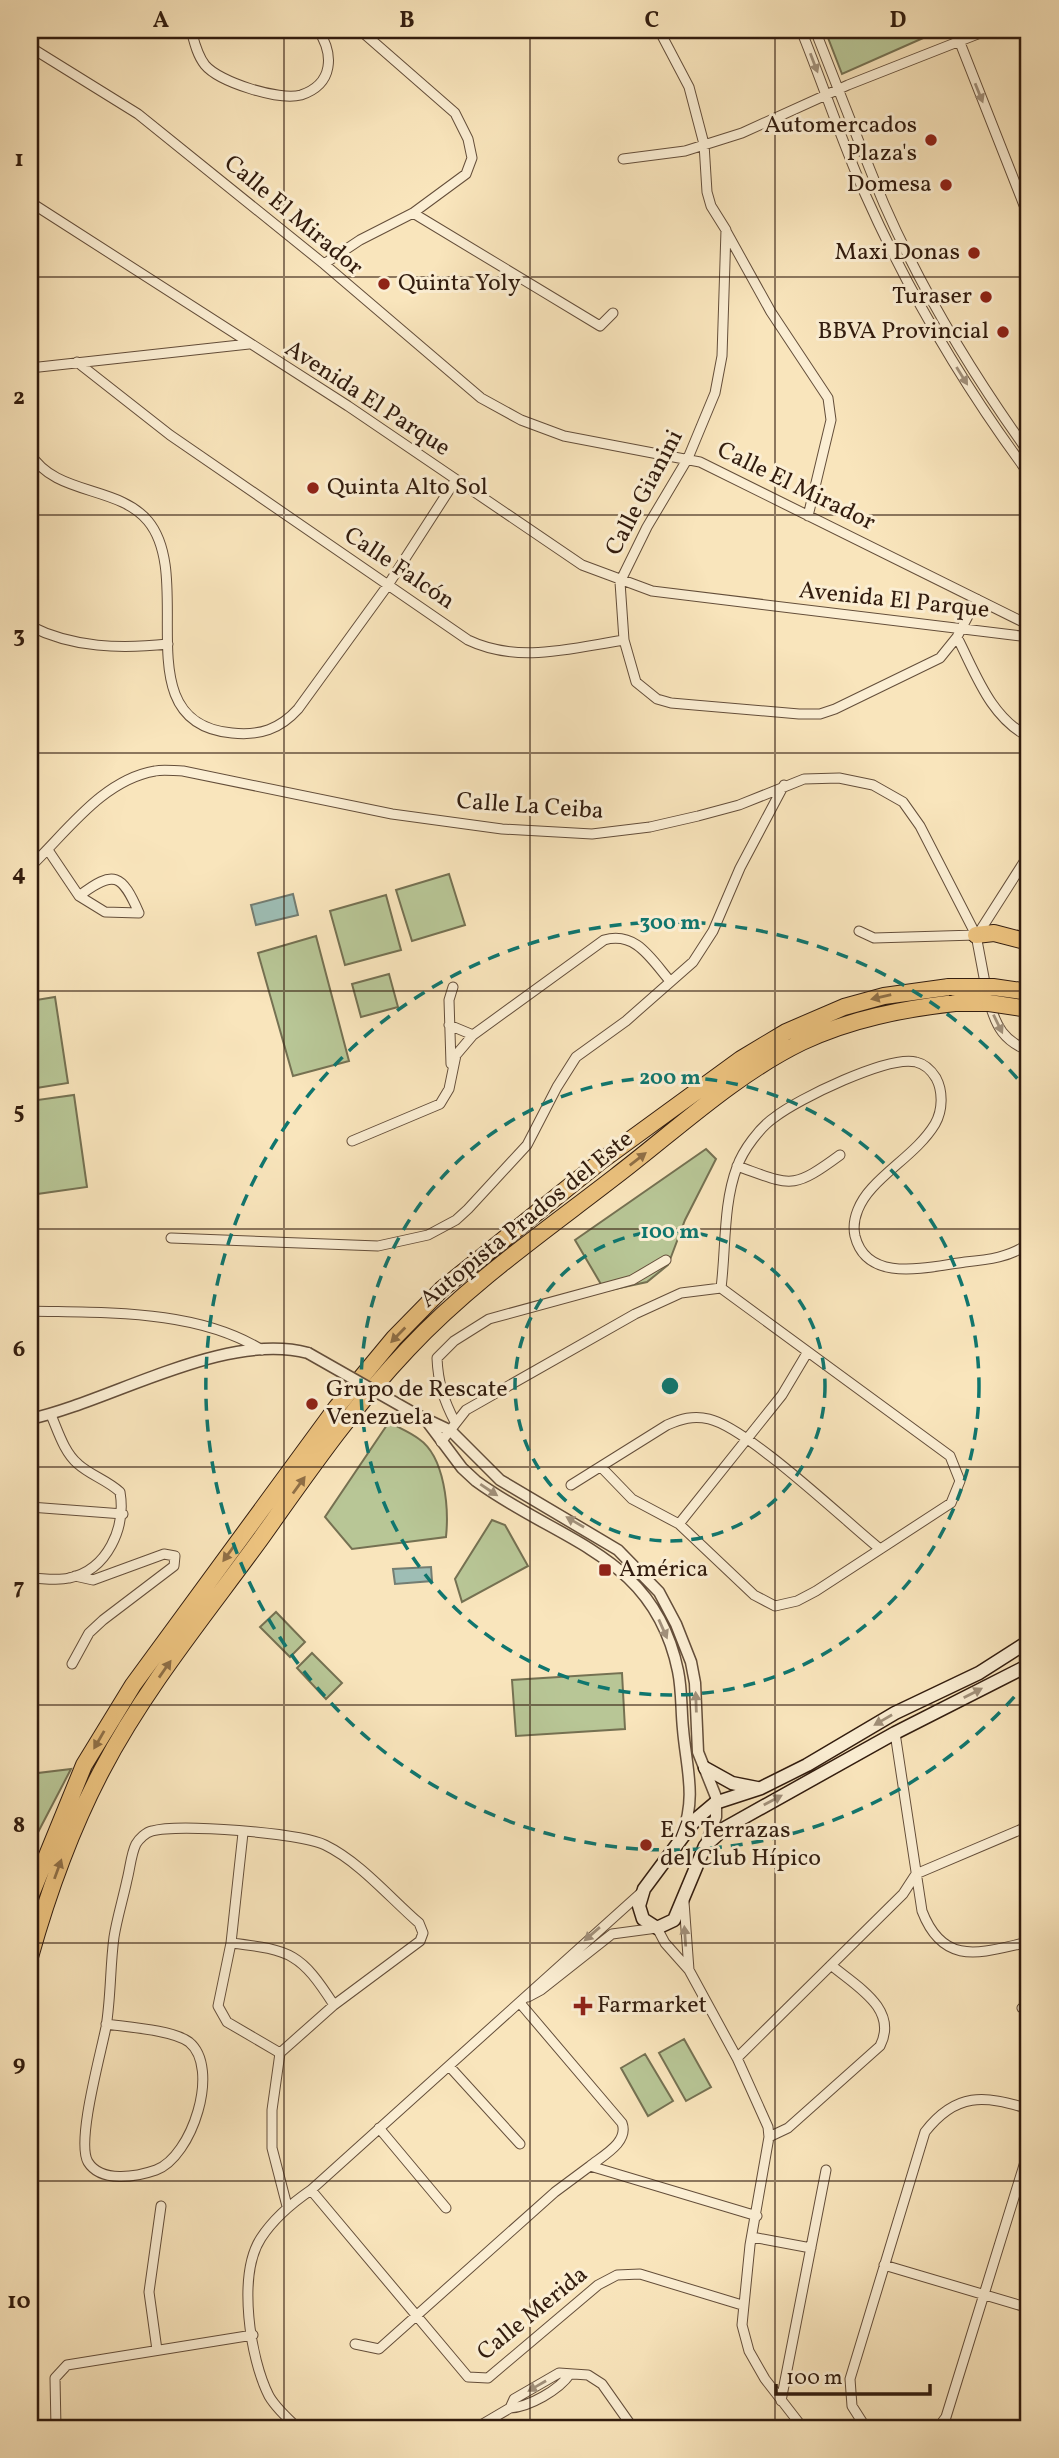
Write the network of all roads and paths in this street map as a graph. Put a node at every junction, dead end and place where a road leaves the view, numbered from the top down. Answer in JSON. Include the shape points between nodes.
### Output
{"nodes":[{"id":1,"x":191,"y":30,"type":"edge"},
{"id":2,"x":318,"y":30,"type":"edge"},
{"id":3,"x":360,"y":30,"type":"edge"},
{"id":4,"x":659,"y":30,"type":"edge"},
{"id":5,"x":801,"y":30,"type":"edge"},
{"id":6,"x":815,"y":30,"type":"edge"},
{"id":7,"x":955,"y":30,"type":"edge"},
{"id":8,"x":988,"y":30,"type":"edge"},
{"id":9,"x":958,"y":41,"type":"junction"},
{"id":10,"x":30,"y":47,"type":"edge"},
{"id":11,"x":838,"y":89,"type":"junction"},
{"id":12,"x":827,"y":94,"type":"junction"},
{"id":13,"x":704,"y":144,"type":"junction"},
{"id":14,"x":623,"y":159,"type":"dead end"},
{"id":15,"x":30,"y":202,"type":"edge"},
{"id":16,"x":414,"y":213,"type":"junction"},
{"id":17,"x":1029,"y":219,"type":"edge"},
{"id":18,"x":726,"y":230,"type":"junction"},
{"id":19,"x":324,"y":264,"type":"junction"},
{"id":20,"x":613,"y":313,"type":"dead end"},
{"id":21,"x":249,"y":344,"type":"junction"},
{"id":22,"x":77,"y":362,"type":"junction"},
{"id":23,"x":30,"y":368,"type":"edge"},
{"id":24,"x":30,"y":453,"type":"edge"},
{"id":25,"x":1029,"y":453,"type":"edge"},
{"id":26,"x":688,"y":458,"type":"junction"},
{"id":27,"x":1029,"y":474,"type":"edge"},
{"id":28,"x":455,"y":481,"type":"junction"},
{"id":29,"x":808,"y":516,"type":"junction"},
{"id":30,"x":620,"y":582,"type":"junction"},
{"id":31,"x":387,"y":585,"type":"junction"},
{"id":32,"x":977,"y":599,"type":"junction"},
{"id":33,"x":1029,"y":625,"type":"edge"},
{"id":34,"x":30,"y":626,"type":"edge"},
{"id":35,"x":959,"y":634,"type":"junction"},
{"id":36,"x":1029,"y":636,"type":"edge"},
{"id":37,"x":624,"y":640,"type":"junction"},
{"id":38,"x":168,"y":645,"type":"junction"},
{"id":39,"x":1029,"y":737,"type":"edge"},
{"id":40,"x":784,"y":785,"type":"junction"},
{"id":41,"x":48,"y":850,"type":"junction"},
{"id":42,"x":1029,"y":853,"type":"edge"},
{"id":43,"x":30,"y":867,"type":"edge"},
{"id":44,"x":79,"y":896,"type":"junction"},
{"id":45,"x":859,"y":931,"type":"dead end"},
{"id":46,"x":977,"y":935,"type":"junction"},
{"id":47,"x":1029,"y":942,"type":"edge"},
{"id":48,"x":670,"y":981,"type":"junction"},
{"id":49,"x":453,"y":988,"type":"dead end"},
{"id":50,"x":1029,"y":992,"type":"edge"},
{"id":51,"x":1029,"y":1009,"type":"edge"},
{"id":52,"x":449,"y":1025,"type":"junction"},
{"id":53,"x":473,"y":1035,"type":"junction"},
{"id":54,"x":1029,"y":1051,"type":"edge"},
{"id":55,"x":451,"y":1069,"type":"junction"},
{"id":56,"x":352,"y":1141,"type":"dead end"},
{"id":57,"x":840,"y":1155,"type":"dead end"},
{"id":58,"x":737,"y":1166,"type":"junction"},
{"id":59,"x":171,"y":1238,"type":"dead end"},
{"id":60,"x":1029,"y":1244,"type":"edge"},
{"id":61,"x":666,"y":1260,"type":"dead end"},
{"id":62,"x":720,"y":1287,"type":"junction"},
{"id":63,"x":30,"y":1311,"type":"edge"},
{"id":64,"x":262,"y":1350,"type":"junction"},
{"id":65,"x":807,"y":1353,"type":"junction"},
{"id":66,"x":51,"y":1415,"type":"junction"},
{"id":67,"x":421,"y":1418,"type":"junction"},
{"id":68,"x":30,"y":1419,"type":"edge"},
{"id":69,"x":453,"y":1427,"type":"junction"},
{"id":70,"x":747,"y":1440,"type":"junction"},
{"id":71,"x":441,"y":1442,"type":"junction"},
{"id":72,"x":602,"y":1468,"type":"junction"},
{"id":73,"x":571,"y":1485,"type":"dead end"},
{"id":74,"x":30,"y":1507,"type":"edge"},
{"id":75,"x":123,"y":1514,"type":"junction"},
{"id":76,"x":680,"y":1524,"type":"junction"},
{"id":77,"x":880,"y":1549,"type":"junction"},
{"id":78,"x":75,"y":1576,"type":"junction"},
{"id":79,"x":30,"y":1578,"type":"edge"},
{"id":80,"x":1029,"y":1641,"type":"edge"},
{"id":81,"x":72,"y":1664,"type":"dead end"},
{"id":82,"x":1029,"y":1665,"type":"edge"},
{"id":83,"x":895,"y":1733,"type":"junction"},
{"id":84,"x":705,"y":1768,"type":"junction"},
{"id":85,"x":761,"y":1788,"type":"junction"},
{"id":86,"x":715,"y":1803,"type":"junction"},
{"id":87,"x":1029,"y":1826,"type":"edge"},
{"id":88,"x":243,"y":1833,"type":"junction"},
{"id":89,"x":679,"y":1842,"type":"junction"},
{"id":90,"x":705,"y":1846,"type":"junction"},
{"id":91,"x":916,"y":1874,"type":"junction"},
{"id":92,"x":644,"y":1889,"type":"junction"},
{"id":93,"x":30,"y":1897,"type":"edge"},
{"id":94,"x":684,"y":1902,"type":"junction"},
{"id":95,"x":657,"y":1928,"type":"junction"},
{"id":96,"x":1029,"y":1942,"type":"edge"},
{"id":97,"x":231,"y":1943,"type":"junction"},
{"id":98,"x":30,"y":1957,"type":"edge"},
{"id":99,"x":831,"y":1965,"type":"junction"},
{"id":100,"x":689,"y":1970,"type":"junction"},
{"id":101,"x":522,"y":2001,"type":"junction"},
{"id":102,"x":334,"y":2005,"type":"junction"},
{"id":103,"x":106,"y":2024,"type":"junction"},
{"id":104,"x":280,"y":2053,"type":"junction"},
{"id":105,"x":737,"y":2057,"type":"junction"},
{"id":106,"x":449,"y":2066,"type":"junction"},
{"id":107,"x":1029,"y":2109,"type":"edge"},
{"id":108,"x":379,"y":2128,"type":"junction"},
{"id":109,"x":769,"y":2137,"type":"junction"},
{"id":110,"x":520,"y":2144,"type":"dead end"},
{"id":111,"x":1029,"y":2148,"type":"edge"},
{"id":112,"x":590,"y":2166,"type":"junction"},
{"id":113,"x":826,"y":2170,"type":"dead end"},
{"id":114,"x":311,"y":2190,"type":"junction"},
{"id":115,"x":161,"y":2206,"type":"dead end"},
{"id":116,"x":287,"y":2206,"type":"junction"},
{"id":117,"x":446,"y":2208,"type":"dead end"},
{"id":118,"x":757,"y":2216,"type":"junction"},
{"id":119,"x":752,"y":2237,"type":"junction"},
{"id":120,"x":811,"y":2248,"type":"junction"},
{"id":121,"x":884,"y":2264,"type":"junction"},
{"id":122,"x":984,"y":2294,"type":"junction"},
{"id":123,"x":742,"y":2305,"type":"junction"},
{"id":124,"x":1029,"y":2308,"type":"edge"},
{"id":125,"x":415,"y":2314,"type":"junction"},
{"id":126,"x":253,"y":2335,"type":"junction"},
{"id":127,"x":355,"y":2344,"type":"dead end"},
{"id":128,"x":157,"y":2350,"type":"junction"},
{"id":129,"x":781,"y":2401,"type":"junction"},
{"id":130,"x":56,"y":2428,"type":"edge"},
{"id":131,"x":298,"y":2428,"type":"edge"},
{"id":132,"x":476,"y":2428,"type":"edge"},
{"id":133,"x":632,"y":2428,"type":"edge"},
{"id":134,"x":803,"y":2428,"type":"edge"},
{"id":135,"x":866,"y":2428,"type":"edge"},
{"id":136,"x":938,"y":2428,"type":"edge"}],
"edges":[{"from":1,"to":2,"type":"street","via":[[205,65],[224,79],[293,96],[315,87],[328,69],[329,50]]},
{"from":3,"to":16,"type":"street","via":[[455,113],[468,139],[472,158],[466,174]]},
{"from":4,"to":13,"type":"street","via":[[689,87]]},
{"from":5,"to":12,"type":"street","one_way":true},
{"from":6,"to":11,"type":"street"},
{"from":7,"to":9,"type":"street"},
{"from":8,"to":9,"type":"street"},
{"from":9,"to":11,"type":"street"},
{"from":9,"to":17,"type":"street","one_way":true},
{"from":10,"to":19,"type":"street","name":"Calle El Mirador","via":[[138,114]]},
{"from":11,"to":12,"type":"street"},
{"from":11,"to":25,"type":"street","via":[[923,283],[964,358]]},
{"from":12,"to":13,"type":"street","via":[[741,133]]},
{"from":12,"to":27,"type":"street","one_way":true,"via":[[865,194],[918,302]]},
{"from":13,"to":14,"type":"street"},
{"from":13,"to":18,"type":"street","via":[[707,192]]},
{"from":15,"to":21,"type":"street","name":"Avenida El Parque"},
{"from":16,"to":19,"type":"street"},
{"from":16,"to":20,"type":"street","via":[[600,326]]},
{"from":18,"to":26,"type":"street","name":"Calle Gianini","via":[[720,374],[708,416]]},
{"from":18,"to":29,"type":"street","via":[[771,312],[828,398],[831,420]]},
{"from":19,"to":26,"type":"street","name":"Calle El Mirador","via":[[459,380],[502,410],[564,436]]},
{"from":21,"to":22,"type":"street"},
{"from":21,"to":28,"type":"street","name":"Avenida El Parque"},
{"from":22,"to":23,"type":"street"},
{"from":22,"to":31,"type":"street","name":"Calle Falcón","via":[[170,435]]},
{"from":24,"to":38,"type":"street","via":[[46,472],[132,508],[147,520],[163,555]]},
{"from":26,"to":29,"type":"street","name":"Calle El Mirador"},
{"from":26,"to":30,"type":"street","name":"Calle Gianini"},
{"from":28,"to":30,"type":"street","name":"Avenida El Parque","via":[[582,565]]},
{"from":28,"to":31,"type":"street"},
{"from":29,"to":32,"type":"street","name":"Calle El Mirador"},
{"from":30,"to":35,"type":"street","name":"Avenida El Parque","via":[[652,591]]},
{"from":30,"to":37,"type":"street","name":"Calle Gianini"},
{"from":31,"to":37,"type":"street","name":"Calle Falcón","via":[[486,649],[535,653]]},
{"from":31,"to":38,"type":"street","via":[[312,693],[287,722],[270,731],[214,730],[184,713],[174,694]]},
{"from":32,"to":33,"type":"street","name":"Calle El Mirador"},
{"from":32,"to":35,"type":"street","name":"Calle Gianini"},
{"from":34,"to":38,"type":"street","via":[[88,645]]},
{"from":35,"to":36,"type":"street","name":"Avenida El Parque"},
{"from":35,"to":37,"type":"street","name":"Calle Gianini","via":[[930,665],[820,714],[657,699],[636,682]]},
{"from":35,"to":39,"type":"street","via":[[992,704]]},
{"from":40,"to":41,"type":"street","name":"Calle La Ceiba","via":[[739,805],[698,816],[592,834],[502,829],[392,814],[156,770],[128,780],[102,797]]},
{"from":40,"to":46,"type":"street","name":"Calle La Ceiba","via":[[839,778],[873,785],[903,802]]},
{"from":40,"to":48,"type":"street","via":[[709,938],[693,962]]},
{"from":41,"to":43,"type":"street","name":"Calle La Ceiba"},
{"from":41,"to":44,"type":"street"},
{"from":42,"to":46,"type":"street"},
{"from":44,"to":44,"type":"street","via":[[100,879],[114,880],[128,887],[139,913],[105,912]]},
{"from":45,"to":46,"type":"street","via":[[874,938]]},
{"from":46,"to":47,"type":"highway","via":[[1005,934]]},
{"from":46,"to":54,"type":"street","name":"Calle La Ceiba","one_way":true,"via":[[978,961],[995,1022],[1006,1039]]},
{"from":48,"to":53,"type":"street","via":[[634,941],[614,937]]},
{"from":48,"to":59,"type":"street","via":[[576,1058],[516,1160],[468,1209],[442,1228],[412,1241],[379,1246]]},
{"from":49,"to":52,"type":"street"},
{"from":50,"to":93,"type":"highway","name":"Autopista Prados del Este","one_way":true,"bridge":true,"via":[[949,987],[861,1002],[763,1046],[612,1153],[442,1289],[336,1408],[133,1685],[84,1766]]},
{"from":98,"to":51,"type":"highway","name":"Autopista Prados del Este","one_way":true,"bridge":true,"via":[[62,1857],[102,1769],[130,1723],[332,1439],[408,1348],[507,1260],[782,1053],[865,1019],[913,1008],[989,1003]]},
{"from":52,"to":53,"type":"street"},
{"from":52,"to":55,"type":"street"},
{"from":53,"to":55,"type":"street"},
{"from":55,"to":56,"type":"street","via":[[449,1089],[440,1104]]},
{"from":57,"to":58,"type":"street","via":[[795,1183]]},
{"from":58,"to":60,"type":"street","via":[[773,1118],[799,1102],[891,1063],[917,1062],[926,1066],[938,1083],[939,1116],[926,1137],[864,1198],[854,1228],[858,1248],[869,1261],[898,1268],[1017,1253]]},
{"from":58,"to":62,"type":"street"},
{"from":61,"to":69,"type":"street","via":[[632,1280],[489,1320],[454,1341],[438,1358],[438,1379]]},
{"from":62,"to":65,"type":"street"},
{"from":62,"to":69,"type":"street","via":[[660,1301],[466,1410]]},
{"from":63,"to":64,"type":"street","via":[[129,1314],[221,1328]]},
{"from":64,"to":66,"type":"street","via":[[207,1360]]},
{"from":64,"to":67,"type":"street","bridge":true,"via":[[308,1353]]},
{"from":65,"to":70,"type":"street"},
{"from":65,"to":77,"type":"street","via":[[950,1456],[959,1472],[951,1503]]},
{"from":66,"to":68,"type":"street"},
{"from":66,"to":75,"type":"street","via":[[78,1465],[105,1478],[120,1492]]},
{"from":67,"to":69,"type":"street"},
{"from":67,"to":71,"type":"street"},
{"from":69,"to":71,"type":"street"},
{"from":84,"to":69,"type":"street","one_way":true,"via":[[697,1743],[691,1662],[659,1592],[618,1550],[492,1474]]},
{"from":70,"to":72,"type":"street","via":[[709,1419],[680,1419]]},
{"from":70,"to":76,"type":"street"},
{"from":70,"to":77,"type":"street"},
{"from":71,"to":89,"type":"street","one_way":true,"via":[[462,1468],[491,1492],[618,1567],[655,1612],[673,1652],[692,1797]]},
{"from":72,"to":73,"type":"street"},
{"from":72,"to":76,"type":"street","via":[[632,1499]]},
{"from":74,"to":75,"type":"street"},
{"from":75,"to":78,"type":"street","via":[[117,1539]]},
{"from":76,"to":77,"type":"street","via":[[754,1595],[775,1606],[797,1601]]},
{"from":78,"to":79,"type":"street"},
{"from":78,"to":81,"type":"street","via":[[93,1580],[164,1554],[175,1556],[174,1566],[89,1633]]},
{"from":80,"to":85,"type":"main road","one_way":true,"via":[[979,1673],[894,1713]]},
{"from":83,"to":82,"type":"main road","one_way":true},
{"from":90,"to":83,"type":"main road","one_way":true,"via":[[749,1813]]},
{"from":83,"to":91,"type":"street"},
{"from":84,"to":85,"type":"main road","via":[[732,1783]]},
{"from":84,"to":86,"type":"street","via":[[715,1790]]},
{"from":85,"to":86,"type":"main road"},
{"from":86,"to":89,"type":"main road"},
{"from":86,"to":90,"type":"street","via":[[716,1817]]},
{"from":87,"to":91,"type":"street"},
{"from":88,"to":97,"type":"street"},
{"from":88,"to":102,"type":"street","via":[[291,1835],[325,1845],[419,1923],[420,1941]]},
{"from":88,"to":103,"type":"street","via":[[200,1827],[151,1831],[135,1845],[115,1936]]},
{"from":89,"to":92,"type":"main road"},
{"from":90,"to":94,"type":"main road"},
{"from":91,"to":96,"type":"street","via":[[922,1911],[932,1934],[942,1943],[974,1954]]},
{"from":91,"to":99,"type":"street"},
{"from":92,"to":95,"type":"main road","via":[[640,1913]]},
{"from":92,"to":101,"type":"street","one_way":true},
{"from":94,"to":95,"type":"main road","via":[[674,1920]]},
{"from":100,"to":94,"type":"street","one_way":true},
{"from":95,"to":100,"type":"street"},
{"from":95,"to":101,"type":"street","via":[[612,1934]]},
{"from":97,"to":102,"type":"street","via":[[295,1956],[317,1978]]},
{"from":97,"to":104,"type":"street","via":[[218,2007],[227,2022]]},
{"from":99,"to":105,"type":"street"},
{"from":99,"to":109,"type":"street","via":[[882,2011],[885,2037],[788,2128]]},
{"from":100,"to":105,"type":"street"},
{"from":101,"to":106,"type":"street"},
{"from":101,"to":112,"type":"street","via":[[625,2130],[623,2138]]},
{"from":102,"to":104,"type":"street"},
{"from":103,"to":103,"type":"street","via":[[87,2118],[85,2154],[101,2175],[158,2169],[188,2139],[204,2086],[203,2067],[196,2049],[186,2040]]},
{"from":104,"to":116,"type":"street","via":[[272,2148]]},
{"from":105,"to":109,"type":"street","via":[[764,2112]]},
{"from":106,"to":108,"type":"street"},
{"from":106,"to":110,"type":"street"},
{"from":107,"to":121,"type":"street","via":[[974,2099],[939,2114],[921,2140]]},
{"from":108,"to":114,"type":"street"},
{"from":108,"to":117,"type":"street"},
{"from":109,"to":118,"type":"street"},
{"from":111,"to":122,"type":"street"},
{"from":112,"to":118,"type":"street"},
{"from":112,"to":125,"type":"street"},
{"from":113,"to":120,"type":"street"},
{"from":114,"to":116,"type":"street"},
{"from":114,"to":125,"type":"street","name":"Calle Merida"},
{"from":115,"to":128,"type":"street","via":[[149,2292]]},
{"from":116,"to":126,"type":"street","via":[[260,2239],[249,2271],[247,2302]]},
{"from":118,"to":119,"type":"street"},
{"from":119,"to":120,"type":"street"},
{"from":119,"to":123,"type":"street"},
{"from":120,"to":129,"type":"street"},
{"from":121,"to":122,"type":"street"},
{"from":121,"to":135,"type":"street","via":[[850,2379],[852,2406]]},
{"from":122,"to":124,"type":"street"},
{"from":122,"to":136,"type":"street","via":[[946,2417]]},
{"from":123,"to":125,"type":"street","name":"Calle Merida","via":[[640,2274],[617,2275],[598,2285],[488,2378],[481,2379],[468,2377]]},
{"from":123,"to":129,"type":"street","via":[[744,2339]]},
{"from":125,"to":127,"type":"street","via":[[379,2349]]},
{"from":126,"to":128,"type":"street"},
{"from":126,"to":131,"type":"street","via":[[270,2399]]},
{"from":128,"to":130,"type":"street","via":[[77,2361],[59,2370],[53,2388]]},
{"from":129,"to":134,"type":"street"},
{"from":132,"to":133,"type":"street","via":[[564,2383],[570,2374],[587,2375],[602,2384]]}]}
